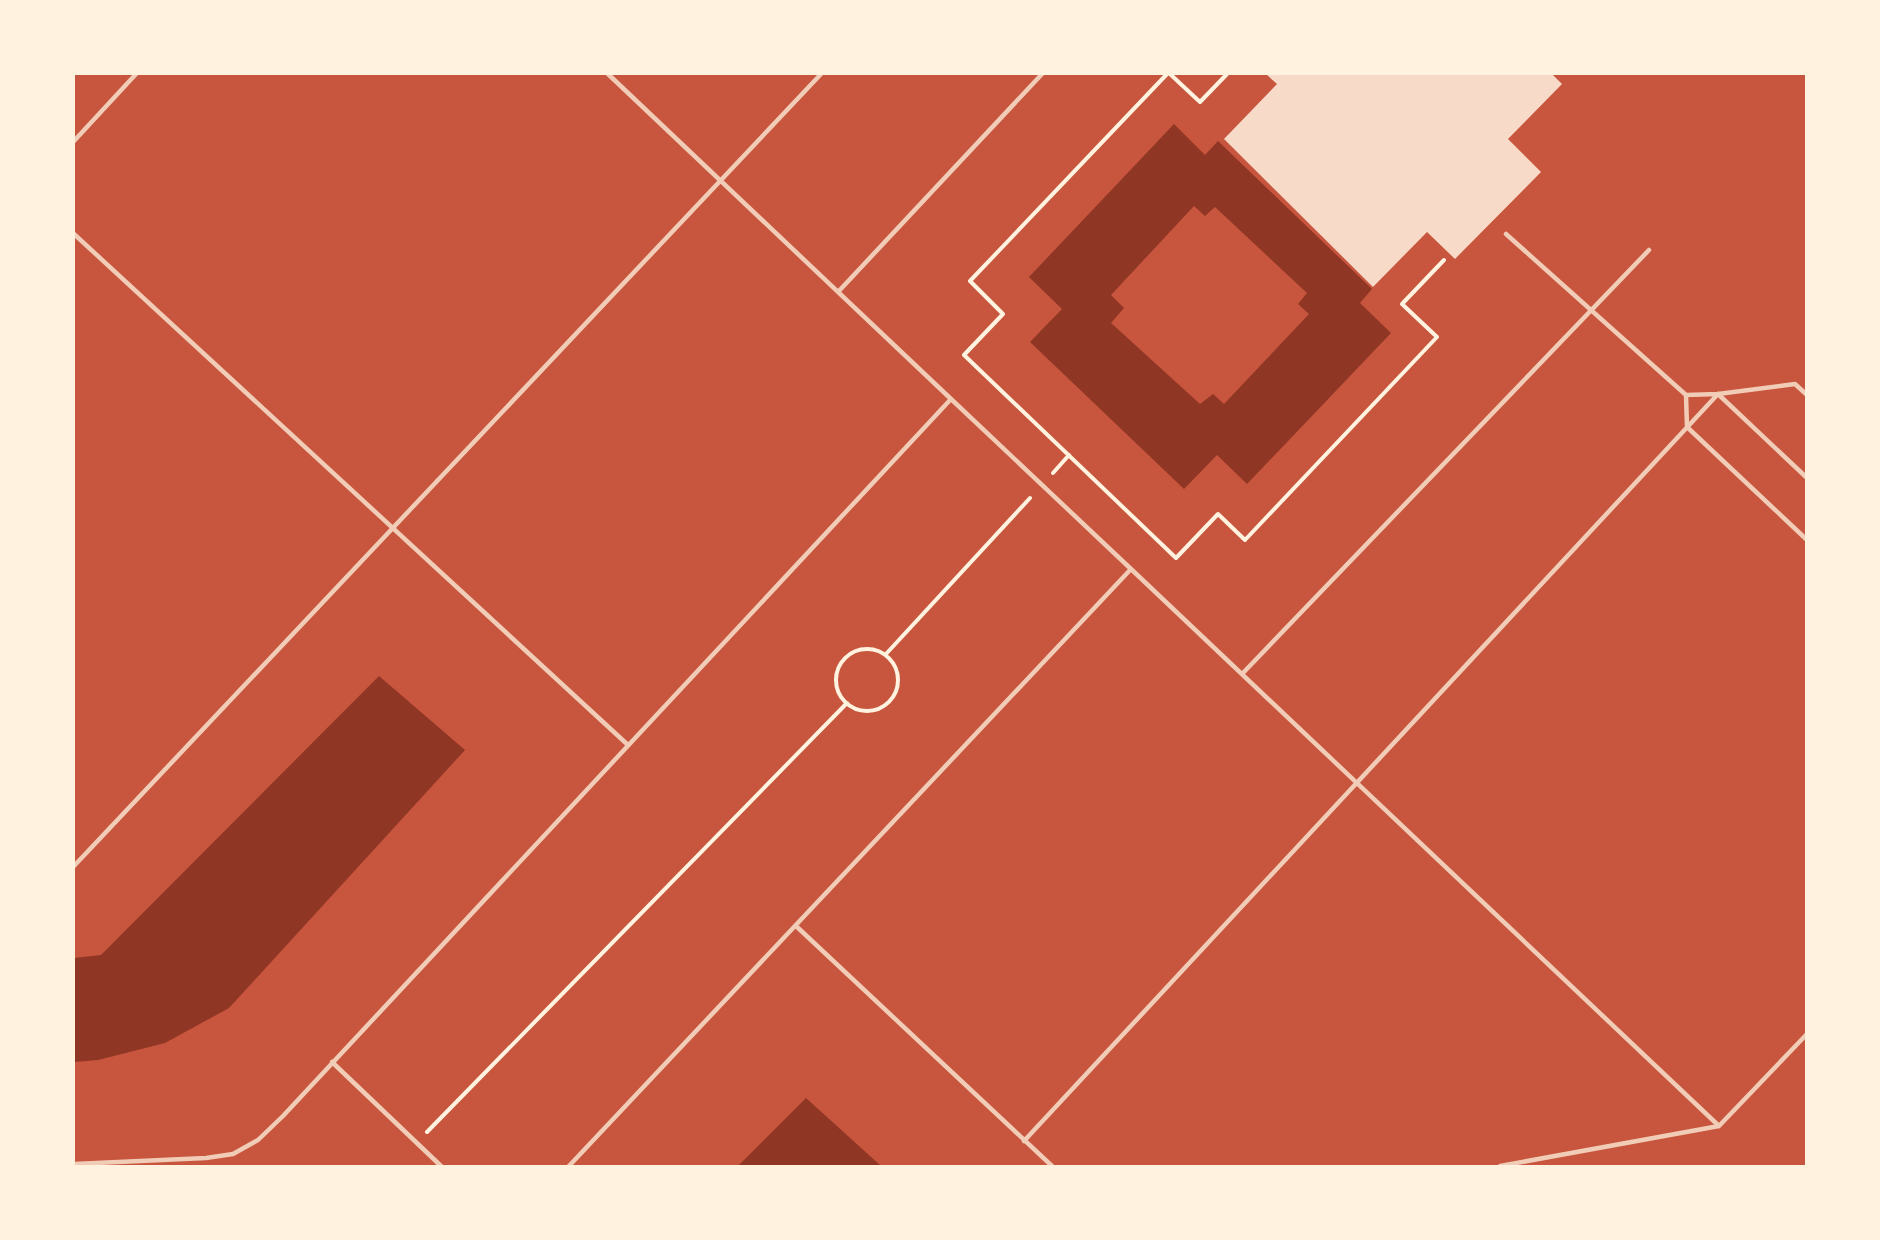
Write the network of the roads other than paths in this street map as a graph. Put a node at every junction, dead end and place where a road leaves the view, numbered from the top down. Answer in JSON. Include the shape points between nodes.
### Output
{"nodes":[{"id":1,"x":136,"y":74,"type":"edge"},
{"id":2,"x":608,"y":74,"type":"edge"},
{"id":3,"x":821,"y":74,"type":"edge"},
{"id":4,"x":1042,"y":74,"type":"edge"},
{"id":5,"x":74,"y":141,"type":"edge"},
{"id":6,"x":720,"y":180,"type":"junction"},
{"id":7,"x":74,"y":234,"type":"edge"},
{"id":8,"x":1506,"y":234,"type":"dead end"},
{"id":9,"x":1650,"y":250,"type":"dead end"},
{"id":10,"x":838,"y":292,"type":"junction"},
{"id":11,"x":1592,"y":310,"type":"junction"},
{"id":12,"x":1718,"y":394,"type":"junction"},
{"id":13,"x":1806,"y":394,"type":"edge"},
{"id":14,"x":1686,"y":395,"type":"junction"},
{"id":15,"x":951,"y":399,"type":"junction"},
{"id":16,"x":1687,"y":427,"type":"junction"},
{"id":17,"x":1806,"y":477,"type":"edge"},
{"id":18,"x":392,"y":528,"type":"junction"},
{"id":19,"x":1806,"y":539,"type":"edge"},
{"id":20,"x":1131,"y":569,"type":"junction"},
{"id":21,"x":1242,"y":674,"type":"junction"},
{"id":22,"x":628,"y":745,"type":"junction"},
{"id":23,"x":1356,"y":783,"type":"junction"},
{"id":24,"x":74,"y":866,"type":"edge"},
{"id":25,"x":796,"y":926,"type":"junction"},
{"id":26,"x":1806,"y":1035,"type":"edge"},
{"id":27,"x":332,"y":1062,"type":"junction"},
{"id":28,"x":1719,"y":1126,"type":"junction"},
{"id":29,"x":1024,"y":1141,"type":"junction"},
{"id":30,"x":74,"y":1164,"type":"edge"},
{"id":31,"x":441,"y":1167,"type":"edge"},
{"id":32,"x":569,"y":1167,"type":"edge"},
{"id":33,"x":1052,"y":1167,"type":"edge"},
{"id":34,"x":1500,"y":1167,"type":"edge"}],
"edges":[{"from":1,"to":5,"type":"lane"},
{"from":2,"to":6,"type":"lane"},
{"from":3,"to":6,"type":"lane"},
{"from":4,"to":10,"type":"lane"},
{"from":6,"to":10,"type":"lane"},
{"from":6,"to":18,"type":"lane"},
{"from":7,"to":18,"type":"lane"},
{"from":8,"to":11,"type":"lane"},
{"from":9,"to":11,"type":"lane"},
{"from":10,"to":15,"type":"lane"},
{"from":11,"to":14,"type":"lane"},
{"from":11,"to":21,"type":"lane"},
{"from":12,"to":13,"type":"lane","via":[[1795,384]]},
{"from":12,"to":14,"type":"lane"},
{"from":12,"to":16,"type":"lane"},
{"from":12,"to":17,"type":"lane"},
{"from":14,"to":16,"type":"lane"},
{"from":15,"to":20,"type":"lane"},
{"from":15,"to":22,"type":"lane"},
{"from":16,"to":19,"type":"lane"},
{"from":16,"to":23,"type":"lane"},
{"from":18,"to":22,"type":"lane"},
{"from":18,"to":24,"type":"lane"},
{"from":20,"to":21,"type":"lane"},
{"from":20,"to":25,"type":"lane"},
{"from":21,"to":23,"type":"lane"},
{"from":22,"to":27,"type":"lane"},
{"from":23,"to":28,"type":"lane"},
{"from":23,"to":29,"type":"lane"},
{"from":25,"to":29,"type":"lane"},
{"from":25,"to":32,"type":"lane"},
{"from":26,"to":28,"type":"lane"},
{"from":27,"to":30,"type":"lane","via":[[284,1116],[258,1140],[233,1154]]},
{"from":27,"to":31,"type":"lane"},
{"from":28,"to":34,"type":"lane"},
{"from":29,"to":33,"type":"lane"}]}
